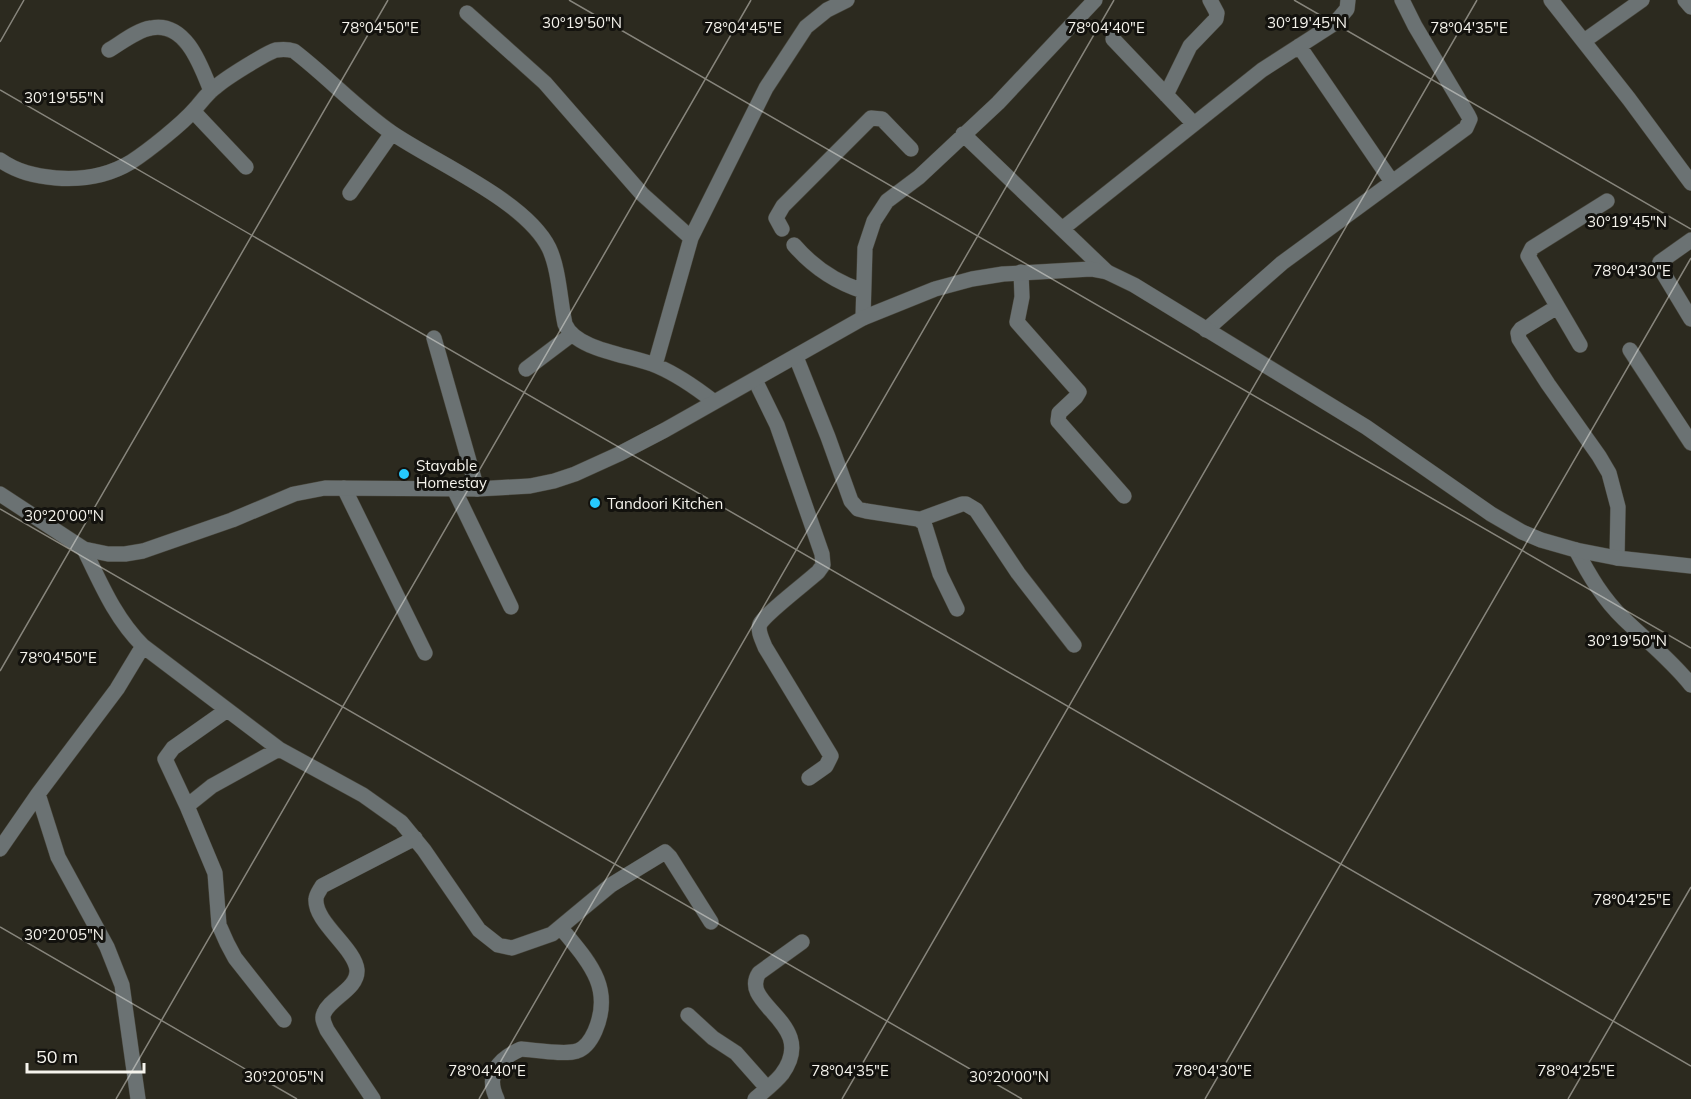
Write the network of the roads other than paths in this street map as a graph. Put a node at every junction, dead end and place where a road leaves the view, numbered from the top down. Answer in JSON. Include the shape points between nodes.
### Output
{"nodes":[{"id":1,"x":847,"y":0,"type":"edge"},
{"id":2,"x":1095,"y":0,"type":"edge"},
{"id":3,"x":1210,"y":0,"type":"edge"},
{"id":4,"x":1348,"y":0,"type":"edge"},
{"id":5,"x":1402,"y":0,"type":"edge"},
{"id":6,"x":1551,"y":0,"type":"edge"},
{"id":7,"x":1642,"y":0,"type":"edge"},
{"id":8,"x":1685,"y":0,"type":"edge"},
{"id":9,"x":1691,"y":7,"type":"edge"},
{"id":10,"x":467,"y":13,"type":"dead end"},
{"id":11,"x":1113,"y":39,"type":"dead end"},
{"id":12,"x":1584,"y":41,"type":"junction"},
{"id":13,"x":1299,"y":46,"type":"junction"},
{"id":14,"x":109,"y":50,"type":"dead end"},
{"id":15,"x":211,"y":91,"type":"junction"},
{"id":16,"x":1166,"y":95,"type":"junction"},
{"id":17,"x":193,"y":111,"type":"junction"},
{"id":18,"x":1194,"y":124,"type":"junction"},
{"id":19,"x":392,"y":133,"type":"junction"},
{"id":20,"x":963,"y":134,"type":"junction"},
{"id":21,"x":911,"y":149,"type":"dead end"},
{"id":22,"x":0,"y":160,"type":"edge"},
{"id":23,"x":246,"y":167,"type":"dead end"},
{"id":24,"x":1392,"y":182,"type":"junction"},
{"id":25,"x":1691,"y":183,"type":"edge"},
{"id":26,"x":350,"y":193,"type":"dead end"},
{"id":27,"x":1607,"y":201,"type":"dead end"},
{"id":28,"x":782,"y":229,"type":"dead end"},
{"id":29,"x":1062,"y":229,"type":"junction"},
{"id":30,"x":691,"y":238,"type":"junction"},
{"id":31,"x":1691,"y":241,"type":"edge"},
{"id":32,"x":794,"y":245,"type":"dead end"},
{"id":33,"x":1021,"y":272,"type":"junction"},
{"id":34,"x":1107,"y":272,"type":"junction"},
{"id":35,"x":863,"y":291,"type":"junction"},
{"id":36,"x":1557,"y":307,"type":"junction"},
{"id":37,"x":863,"y":318,"type":"junction"},
{"id":38,"x":1691,"y":319,"type":"edge"},
{"id":39,"x":1206,"y":330,"type":"junction"},
{"id":40,"x":571,"y":335,"type":"junction"},
{"id":41,"x":434,"y":338,"type":"dead end"},
{"id":42,"x":1580,"y":345,"type":"dead end"},
{"id":43,"x":1630,"y":350,"type":"dead end"},
{"id":44,"x":796,"y":357,"type":"junction"},
{"id":45,"x":655,"y":365,"type":"junction"},
{"id":46,"x":526,"y":369,"type":"dead end"},
{"id":47,"x":754,"y":380,"type":"junction"},
{"id":48,"x":713,"y":401,"type":"junction"},
{"id":49,"x":1691,"y":443,"type":"edge"},
{"id":50,"x":344,"y":488,"type":"junction"},
{"id":51,"x":454,"y":489,"type":"junction"},
{"id":52,"x":477,"y":489,"type":"junction"},
{"id":53,"x":0,"y":494,"type":"edge"},
{"id":54,"x":1124,"y":496,"type":"dead end"},
{"id":55,"x":921,"y":519,"type":"junction"},
{"id":56,"x":84,"y":549,"type":"junction"},
{"id":57,"x":1576,"y":550,"type":"junction"},
{"id":58,"x":1617,"y":558,"type":"junction"},
{"id":59,"x":1691,"y":566,"type":"edge"},
{"id":60,"x":511,"y":607,"type":"dead end"},
{"id":61,"x":957,"y":609,"type":"dead end"},
{"id":62,"x":1074,"y":645,"type":"dead end"},
{"id":63,"x":143,"y":646,"type":"junction"},
{"id":64,"x":425,"y":653,"type":"dead end"},
{"id":65,"x":1691,"y":685,"type":"edge"},
{"id":66,"x":227,"y":710,"type":"junction"},
{"id":67,"x":279,"y":749,"type":"junction"},
{"id":68,"x":809,"y":778,"type":"dead end"},
{"id":69,"x":38,"y":794,"type":"junction"},
{"id":70,"x":187,"y":806,"type":"junction"},
{"id":71,"x":415,"y":838,"type":"junction"},
{"id":72,"x":0,"y":849,"type":"edge"},
{"id":73,"x":711,"y":922,"type":"dead end"},
{"id":74,"x":561,"y":928,"type":"junction"},
{"id":75,"x":802,"y":942,"type":"dead end"},
{"id":76,"x":688,"y":1015,"type":"dead end"},
{"id":77,"x":284,"y":1020,"type":"dead end"},
{"id":78,"x":768,"y":1088,"type":"junction"},
{"id":79,"x":138,"y":1099,"type":"edge"},
{"id":80,"x":373,"y":1099,"type":"edge"},
{"id":81,"x":497,"y":1099,"type":"edge"},
{"id":82,"x":755,"y":1099,"type":"edge"}],
"edges":[{"from":1,"to":30,"type":"street","via":[[815,18],[796,39],[766,88]]},
{"from":2,"to":20,"type":"street","via":[[1038,63]]},
{"from":3,"to":16,"type":"street","via":[[1218,13],[1216,19],[1190,46]]},
{"from":4,"to":13,"type":"street","via":[[1347,9],[1335,23]]},
{"from":5,"to":24,"type":"street","via":[[1470,119],[1463,131]]},
{"from":6,"to":12,"type":"street"},
{"from":7,"to":12,"type":"street"},
{"from":8,"to":9,"type":"street"},
{"from":10,"to":30,"type":"street","via":[[545,83],[642,194]]},
{"from":11,"to":16,"type":"street"},
{"from":12,"to":25,"type":"street"},
{"from":13,"to":18,"type":"street"},
{"from":13,"to":24,"type":"street"},
{"from":14,"to":15,"type":"street","via":[[150,28],[170,30],[189,44]]},
{"from":15,"to":17,"type":"street"},
{"from":15,"to":19,"type":"street","via":[[271,52],[286,49],[304,58]]},
{"from":16,"to":18,"type":"street"},
{"from":17,"to":22,"type":"street","via":[[131,162],[93,177],[44,177],[21,172]]},
{"from":17,"to":23,"type":"street"},
{"from":18,"to":29,"type":"street"},
{"from":19,"to":26,"type":"street"},
{"from":19,"to":40,"type":"street","via":[[527,219],[549,248],[565,324]]},
{"from":20,"to":29,"type":"street"},
{"from":20,"to":35,"type":"street","via":[[919,177],[887,201],[874,221],[865,249]]},
{"from":21,"to":28,"type":"street","via":[[882,119],[871,118],[783,206],[776,218]]},
{"from":24,"to":39,"type":"street","via":[[1282,263]]},
{"from":27,"to":36,"type":"street","via":[[1529,251],[1529,261]]},
{"from":29,"to":34,"type":"street"},
{"from":30,"to":45,"type":"street"},
{"from":31,"to":38,"type":"street","via":[[1659,266]]},
{"from":32,"to":35,"type":"street","via":[[833,279]]},
{"from":33,"to":34,"type":"street","via":[[1091,268]]},
{"from":33,"to":37,"type":"street","via":[[949,285]]},
{"from":33,"to":54,"type":"street","via":[[1017,322],[1079,392],[1059,413],[1058,421]]},
{"from":34,"to":39,"type":"street"},
{"from":35,"to":37,"type":"street"},
{"from":36,"to":42,"type":"street"},
{"from":36,"to":58,"type":"street","via":[[1521,329],[1519,339],[1609,473],[1618,507]]},
{"from":37,"to":44,"type":"street"},
{"from":39,"to":57,"type":"street","via":[[1366,427],[1514,527]]},
{"from":40,"to":45,"type":"street"},
{"from":40,"to":46,"type":"street"},
{"from":41,"to":52,"type":"street"},
{"from":43,"to":49,"type":"street"},
{"from":44,"to":47,"type":"street"},
{"from":44,"to":55,"type":"street","via":[[854,505],[875,513]]},
{"from":45,"to":48,"type":"street"},
{"from":47,"to":48,"type":"street"},
{"from":47,"to":68,"type":"street","via":[[777,425],[822,554],[818,572],[770,614],[759,629],[765,647],[831,756],[826,766]]},
{"from":48,"to":52,"type":"street","via":[[665,430],[575,474],[530,486]]},
{"from":50,"to":51,"type":"street"},
{"from":50,"to":56,"type":"street","via":[[294,494],[143,551],[116,554]]},
{"from":50,"to":64,"type":"street"},
{"from":51,"to":52,"type":"street"},
{"from":51,"to":60,"type":"street"},
{"from":53,"to":56,"type":"street"},
{"from":55,"to":61,"type":"street"},
{"from":55,"to":62,"type":"street","via":[[962,504],[976,510],[1018,573]]},
{"from":56,"to":63,"type":"street","via":[[117,615]]},
{"from":57,"to":58,"type":"street"},
{"from":57,"to":65,"type":"street","via":[[1613,608]]},
{"from":58,"to":59,"type":"street"},
{"from":63,"to":66,"type":"street"},
{"from":63,"to":69,"type":"street","via":[[117,689]]},
{"from":66,"to":67,"type":"street"},
{"from":66,"to":70,"type":"street","via":[[173,748],[165,759]]},
{"from":67,"to":70,"type":"street","via":[[212,786]]},
{"from":67,"to":71,"type":"street","via":[[363,795],[401,822]]},
{"from":69,"to":72,"type":"street"},
{"from":69,"to":79,"type":"street","via":[[58,857],[107,946],[122,986]]},
{"from":70,"to":77,"type":"street","via":[[215,873],[219,925],[227,943]]},
{"from":71,"to":74,"type":"street","via":[[479,930],[498,945],[512,948]]},
{"from":71,"to":80,"type":"street","via":[[322,886],[316,898],[318,911],[357,969],[355,978],[324,1012],[322,1020]]},
{"from":73,"to":74,"type":"street","via":[[665,852],[611,885]]},
{"from":74,"to":81,"type":"street","via":[[597,979],[603,1005],[599,1021],[585,1047],[575,1052],[516,1052],[493,1073],[491,1082]]},
{"from":75,"to":78,"type":"street","via":[[754,981],[755,991],[790,1034],[792,1043],[790,1059]]},
{"from":76,"to":78,"type":"street","via":[[736,1053]]},
{"from":78,"to":82,"type":"street"}]}
